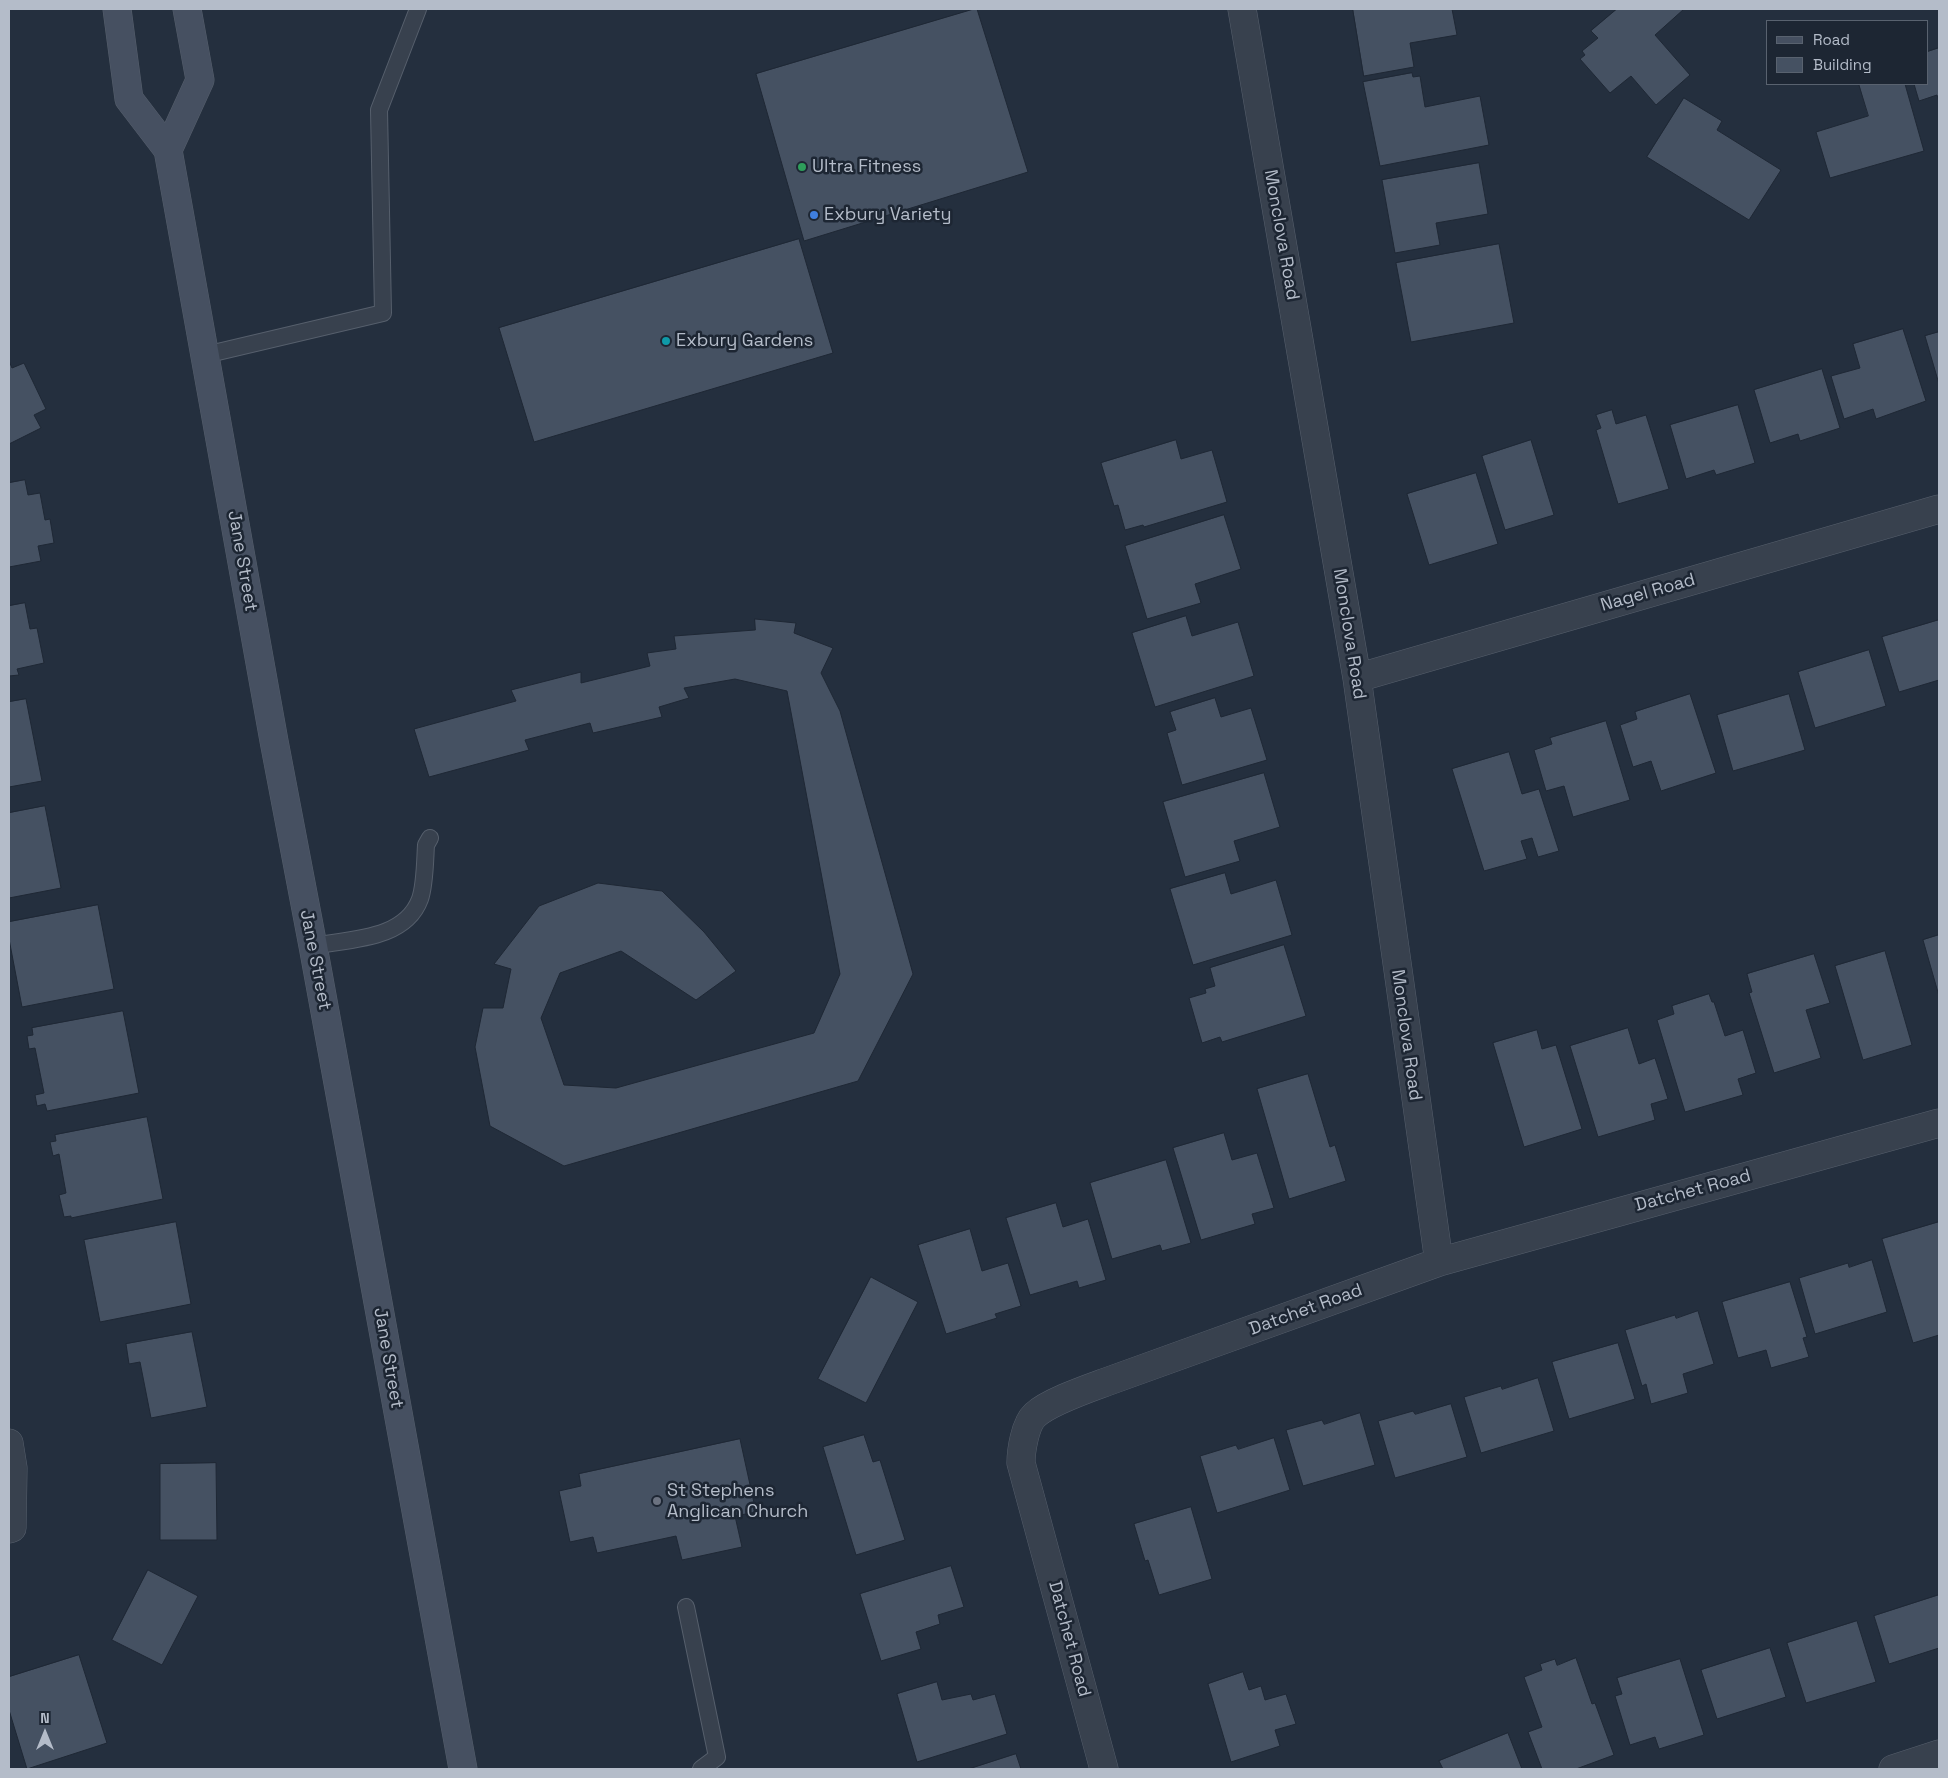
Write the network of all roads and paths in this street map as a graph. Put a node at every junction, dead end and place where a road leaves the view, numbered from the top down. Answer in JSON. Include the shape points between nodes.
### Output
{"nodes":[{"id":1,"x":116,"y":9,"type":"edge"},
{"id":2,"x":187,"y":9,"type":"edge"},
{"id":3,"x":418,"y":9,"type":"edge"},
{"id":4,"x":1242,"y":9,"type":"edge"},
{"id":5,"x":168,"y":150,"type":"junction"},
{"id":6,"x":205,"y":355,"type":"junction"},
{"id":7,"x":1939,"y":509,"type":"edge"},
{"id":8,"x":1357,"y":678,"type":"junction"},
{"id":9,"x":430,"y":838,"type":"dead end"},
{"id":10,"x":313,"y":946,"type":"junction"},
{"id":11,"x":1939,"y":1123,"type":"edge"},
{"id":12,"x":1439,"y":1262,"type":"junction"},
{"id":13,"x":9,"y":1443,"type":"edge"},
{"id":14,"x":9,"y":1530,"type":"edge"},
{"id":15,"x":686,"y":1607,"type":"dead end"},
{"id":16,"x":1939,"y":1754,"type":"edge"},
{"id":17,"x":464,"y":1769,"type":"edge"},
{"id":18,"x":701,"y":1769,"type":"edge"},
{"id":19,"x":1104,"y":1769,"type":"edge"},
{"id":20,"x":1893,"y":1769,"type":"edge"}],
"edges":[{"from":1,"to":5,"type":"main road","name":"Jane Street","via":[[129,99]]},
{"from":2,"to":5,"type":"main road","via":[[200,80]]},
{"from":3,"to":6,"type":"lane","via":[[379,110],[383,313]]},
{"from":4,"to":8,"type":"street","name":"Monclova Road"},
{"from":5,"to":6,"type":"main road","name":"Jane Street"},
{"from":6,"to":10,"type":"main road","name":"Jane Street"},
{"from":7,"to":8,"type":"street","name":"Nagel Road"},
{"from":8,"to":12,"type":"street","name":"Monclova Road"},
{"from":9,"to":10,"type":"lane","via":[[426,845],[421,898],[405,922],[376,935]]},
{"from":10,"to":17,"type":"main road","name":"Jane Street"},
{"from":11,"to":12,"type":"street","name":"Datchet Road"},
{"from":12,"to":19,"type":"street","name":"Datchet Road","via":[[1106,1382],[1064,1399],[1034,1416],[1021,1445],[1021,1463]]},
{"from":13,"to":14,"type":"street","via":[[14,1468],[12,1528]]},
{"from":15,"to":18,"type":"lane","via":[[716,1757]]},
{"from":16,"to":20,"type":"street"}]}
